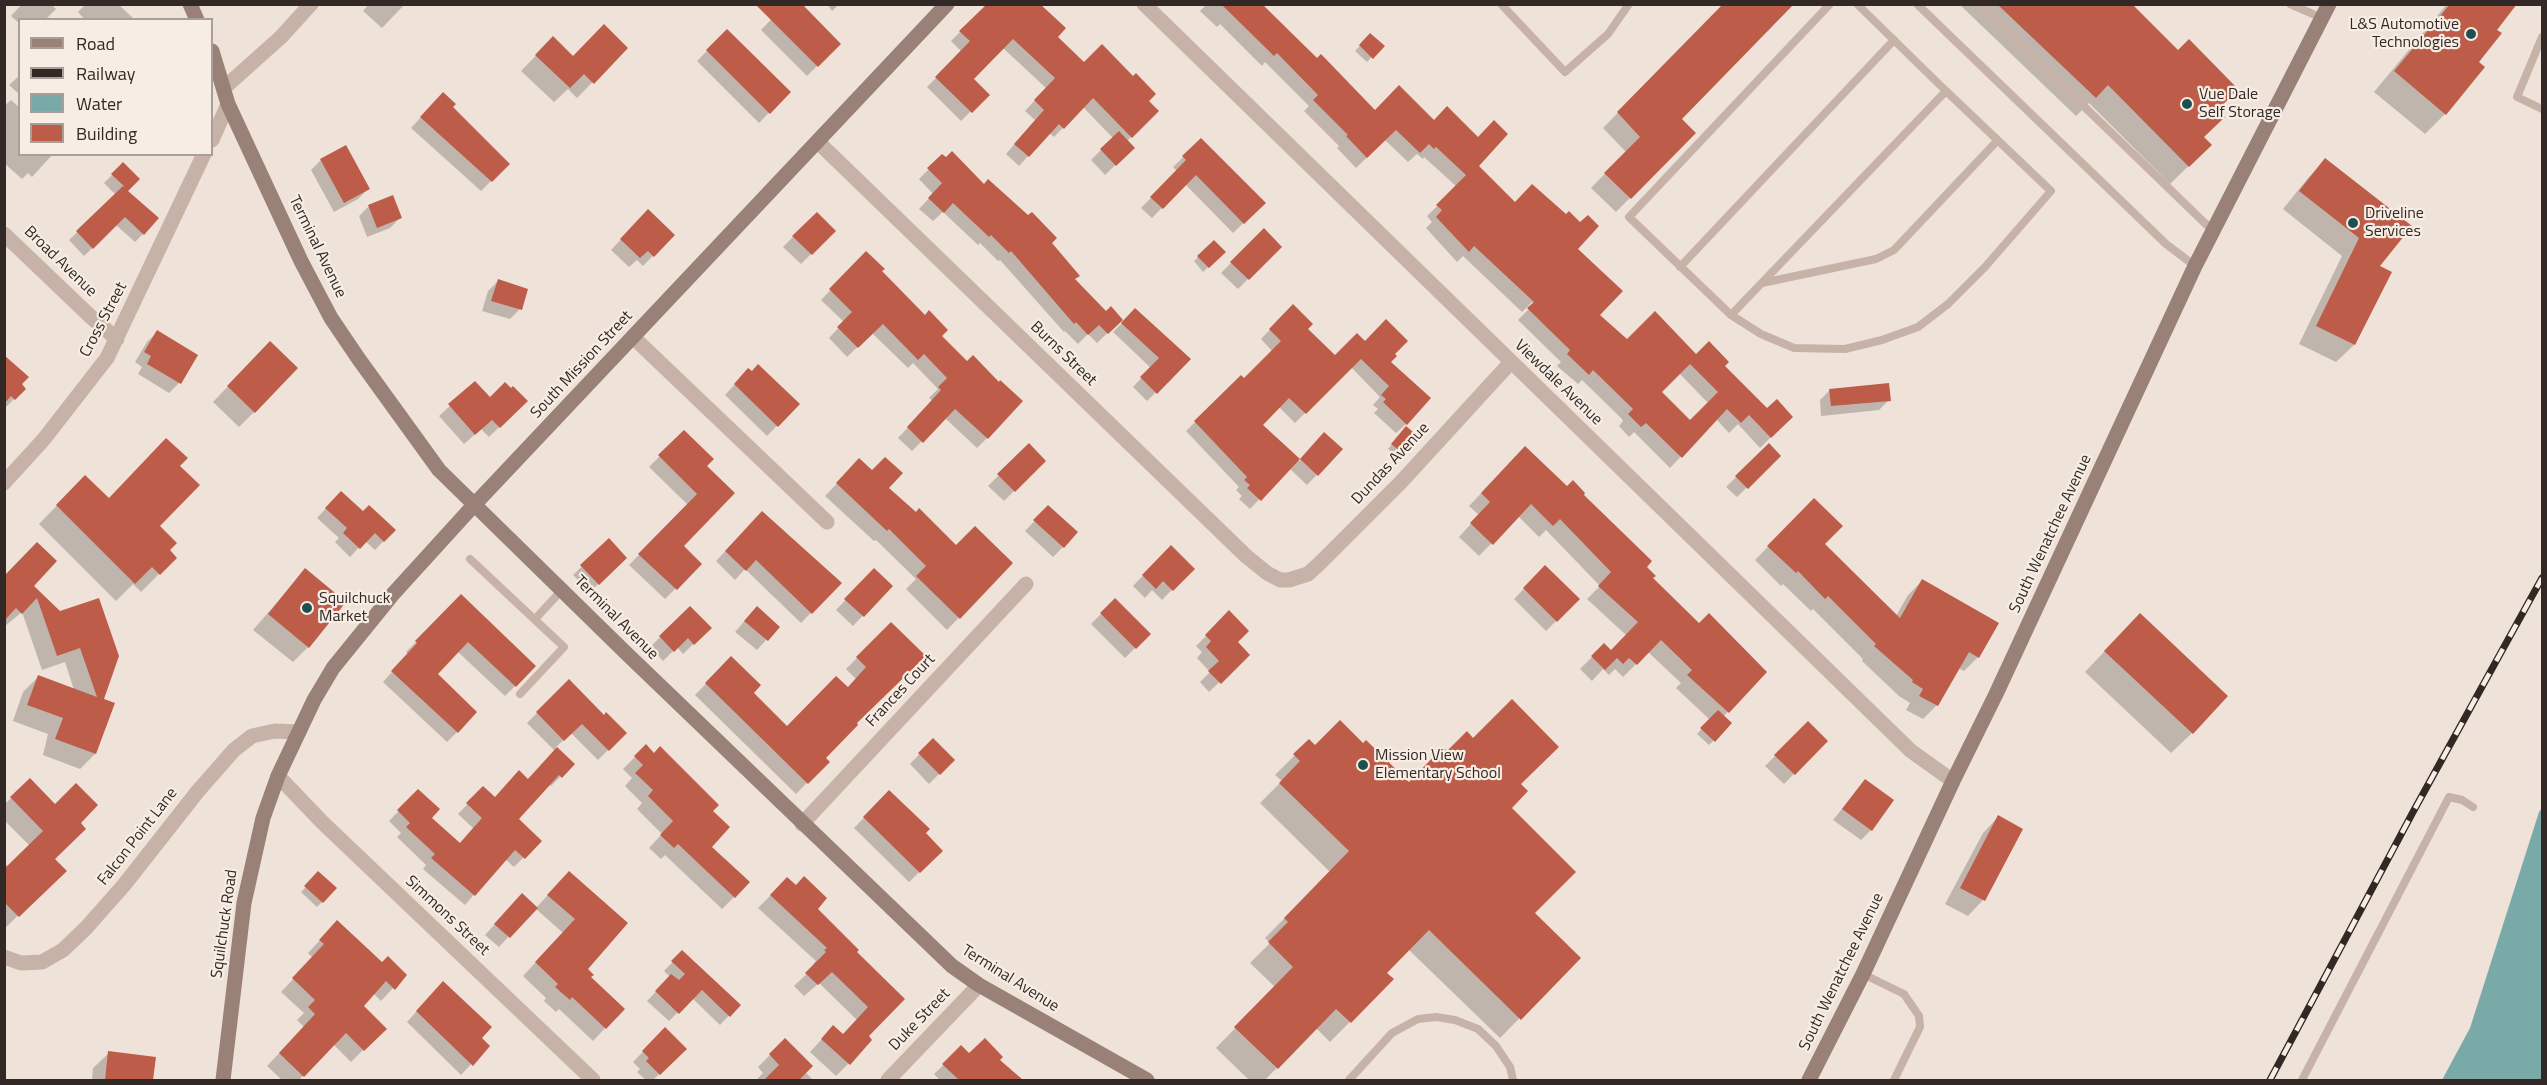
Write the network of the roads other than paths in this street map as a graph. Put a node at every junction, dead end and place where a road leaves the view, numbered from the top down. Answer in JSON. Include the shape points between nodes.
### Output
{"nodes":[{"id":1,"x":190,"y":4,"type":"edge"},
{"id":2,"x":311,"y":4,"type":"edge"},
{"id":3,"x":947,"y":4,"type":"edge"},
{"id":4,"x":1144,"y":4,"type":"edge"},
{"id":5,"x":1501,"y":4,"type":"edge"},
{"id":6,"x":1629,"y":4,"type":"edge"},
{"id":7,"x":1857,"y":4,"type":"edge"},
{"id":8,"x":1917,"y":4,"type":"edge"},
{"id":9,"x":1978,"y":4,"type":"edge"},
{"id":10,"x":2290,"y":4,"type":"edge"},
{"id":11,"x":1825,"y":6,"type":"edge"},
{"id":12,"x":2325,"y":11,"type":"edge"},
{"id":13,"x":196,"y":18,"type":"edge"},
{"id":14,"x":2542,"y":37,"type":"edge"},
{"id":15,"x":1894,"y":40,"type":"junction"},
{"id":16,"x":213,"y":54,"type":"edge"},
{"id":17,"x":224,"y":88,"type":"junction"},
{"id":18,"x":1946,"y":91,"type":"junction"},
{"id":19,"x":228,"y":104,"type":"junction"},
{"id":20,"x":2542,"y":109,"type":"edge"},
{"id":21,"x":213,"y":138,"type":"edge"},
{"id":22,"x":1997,"y":141,"type":"junction"},
{"id":23,"x":818,"y":142,"type":"junction"},
{"id":24,"x":203,"y":156,"type":"edge"},
{"id":25,"x":2213,"y":231,"type":"junction"},
{"id":26,"x":4,"y":234,"type":"edge"},
{"id":27,"x":2194,"y":266,"type":"junction"},
{"id":28,"x":1680,"y":267,"type":"junction"},
{"id":29,"x":1762,"y":283,"type":"junction"},
{"id":30,"x":1731,"y":315,"type":"junction"},
{"id":31,"x":633,"y":337,"type":"junction"},
{"id":32,"x":117,"y":339,"type":"junction"},
{"id":33,"x":1511,"y":362,"type":"junction"},
{"id":34,"x":4,"y":483,"type":"edge"},
{"id":35,"x":474,"y":505,"type":"junction"},
{"id":36,"x":827,"y":522,"type":"dead end"},
{"id":37,"x":470,"y":559,"type":"dead end"},
{"id":38,"x":1289,"y":580,"type":"joint"},
{"id":39,"x":1026,"y":584,"type":"dead end"},
{"id":40,"x":562,"y":590,"type":"junction"},
{"id":41,"x":534,"y":619,"type":"junction"},
{"id":42,"x":520,"y":694,"type":"dead end"},
{"id":43,"x":299,"y":732,"type":"junction"},
{"id":44,"x":278,"y":776,"type":"junction"},
{"id":45,"x":1953,"y":781,"type":"junction"},
{"id":46,"x":2473,"y":807,"type":"dead end"},
{"id":47,"x":802,"y":824,"type":"junction"},
{"id":48,"x":4,"y":957,"type":"edge"},
{"id":49,"x":1863,"y":974,"type":"junction"},
{"id":50,"x":979,"y":985,"type":"junction"},
{"id":51,"x":223,"y":1080,"type":"edge"},
{"id":52,"x":593,"y":1080,"type":"edge"},
{"id":53,"x":888,"y":1080,"type":"edge"},
{"id":54,"x":1147,"y":1080,"type":"edge"},
{"id":55,"x":1348,"y":1080,"type":"edge"},
{"id":56,"x":1514,"y":1080,"type":"edge"},
{"id":57,"x":1809,"y":1080,"type":"edge"},
{"id":58,"x":1894,"y":1080,"type":"edge"},
{"id":59,"x":2302,"y":1080,"type":"edge"}],
"edges":[{"from":1,"to":13,"type":"main road"},
{"from":2,"to":17,"type":"street"},
{"from":3,"to":23,"type":"main road","name":"South Mission Street"},
{"from":4,"to":33,"type":"street","name":"Viewdale Avenue"},
{"from":5,"to":6,"type":"lane","via":[[1565,72],[1608,34]]},
{"from":7,"to":15,"type":"lane"},
{"from":8,"to":27,"type":"lane","via":[[2166,244]]},
{"from":9,"to":25,"type":"lane"},
{"from":10,"to":12,"type":"lane"},
{"from":11,"to":28,"type":"lane","via":[[1629,217]]},
{"from":12,"to":25,"type":"main road","name":"South Wenatchee Avenue"},
{"from":14,"to":20,"type":"lane","via":[[2517,97]]},
{"from":15,"to":18,"type":"lane"},
{"from":15,"to":28,"type":"lane"},
{"from":16,"to":17,"type":"main road","name":"Terminal Avenue"},
{"from":17,"to":19,"type":"main road","name":"Terminal Avenue"},
{"from":18,"to":22,"type":"lane"},
{"from":18,"to":29,"type":"lane"},
{"from":19,"to":21,"type":"street"},
{"from":19,"to":35,"type":"main road","name":"Terminal Avenue","via":[[331,318],[439,470]]},
{"from":22,"to":29,"type":"lane","via":[[1894,250],[1876,259]]},
{"from":22,"to":30,"type":"lane","via":[[2050,191],[1985,267],[1918,327],[1845,348],[1794,348]]},
{"from":23,"to":31,"type":"main road","name":"South Mission Street"},
{"from":23,"to":38,"type":"street","name":"Burns Street","via":[[1246,556],[1267,573]]},
{"from":24,"to":32,"type":"street","name":"Cross Street"},
{"from":25,"to":27,"type":"main road","name":"South Wenatchee Avenue"},
{"from":26,"to":32,"type":"street","name":"Broad Avenue"},
{"from":27,"to":45,"type":"main road","name":"South Wenatchee Avenue"},
{"from":28,"to":30,"type":"lane"},
{"from":29,"to":30,"type":"lane"},
{"from":31,"to":35,"type":"main road","name":"South Mission Street"},
{"from":31,"to":36,"type":"street"},
{"from":32,"to":34,"type":"street","name":"Cross Street","via":[[107,358],[51,430]]},
{"from":33,"to":38,"type":"street","name":"Dundas Avenue","via":[[1320,563],[1308,574]]},
{"from":33,"to":45,"type":"street","name":"Viewdale Avenue","via":[[1911,751]]},
{"from":35,"to":40,"type":"main road","name":"Terminal Avenue"},
{"from":35,"to":43,"type":"main road","name":"South Mission Street","via":[[363,628],[314,700]]},
{"from":37,"to":41,"type":"lane"},
{"from":39,"to":47,"type":"street","name":"Frances Court"},
{"from":40,"to":41,"type":"lane"},
{"from":40,"to":47,"type":"main road","name":"Terminal Avenue"},
{"from":41,"to":42,"type":"lane","via":[[564,647]]},
{"from":43,"to":44,"type":"main road","name":"South Mission Street"},
{"from":43,"to":48,"type":"street","name":"Falcon Point Lane","via":[[275,731],[252,736],[234,750],[116,893],[63,950],[42,962],[21,963]]},
{"from":44,"to":51,"type":"main road","name":"Squilchuck Road","via":[[263,818],[244,903]]},
{"from":44,"to":52,"type":"street","name":"Simmons Street"},
{"from":45,"to":49,"type":"main road","name":"South Wenatchee Avenue"},
{"from":46,"to":59,"type":"lane","via":[[2449,797]]},
{"from":47,"to":50,"type":"main road","name":"Terminal Avenue","via":[[952,966]]},
{"from":49,"to":57,"type":"main road","name":"South Wenatchee Avenue"},
{"from":49,"to":58,"type":"lane","via":[[1904,994],[1919,1016],[1920,1027]]},
{"from":50,"to":53,"type":"street","name":"Duke Street"},
{"from":50,"to":54,"type":"main road","name":"Terminal Avenue"},
{"from":55,"to":56,"type":"lane","via":[[1392,1033],[1418,1019],[1436,1017],[1478,1029],[1496,1046],[1510,1066]]}]}
